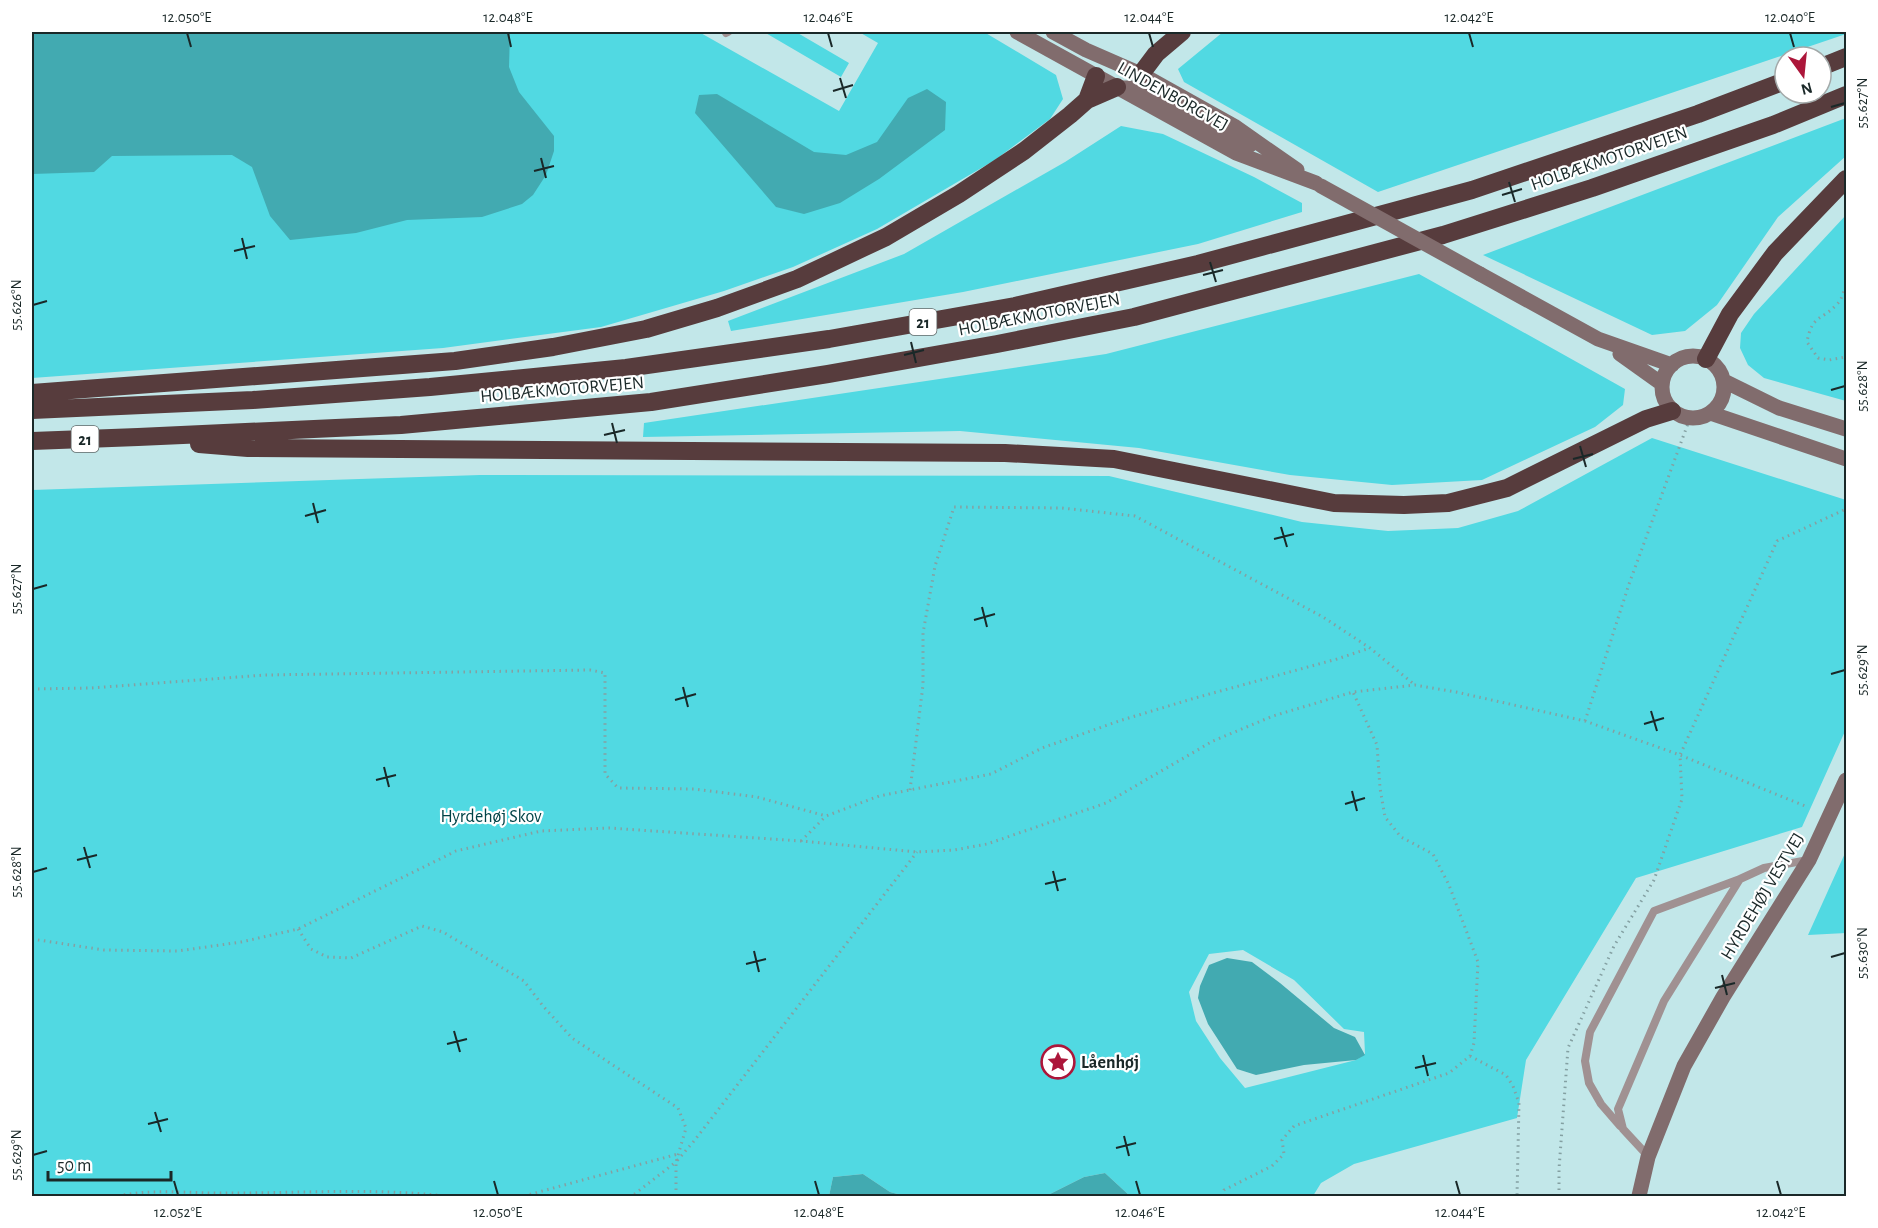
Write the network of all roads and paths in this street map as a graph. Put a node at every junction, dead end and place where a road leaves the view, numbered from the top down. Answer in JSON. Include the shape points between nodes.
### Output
{"nodes":[{"id":1,"x":1017,"y":32,"type":"edge"},
{"id":2,"x":1053,"y":32,"type":"edge"},
{"id":3,"x":1182,"y":32,"type":"edge"},
{"id":4,"x":1096,"y":76,"type":"junction"},
{"id":5,"x":1773,"y":86,"type":"edge"},
{"id":6,"x":1117,"y":87,"type":"junction"},
{"id":7,"x":1140,"y":88,"type":"junction"},
{"id":8,"x":1846,"y":95,"type":"edge"},
{"id":9,"x":1087,"y":100,"type":"junction"},
{"id":10,"x":1846,"y":178,"type":"edge"},
{"id":11,"x":1319,"y":185,"type":"junction"},
{"id":12,"x":1846,"y":286,"type":"edge"},
{"id":13,"x":1598,"y":339,"type":"junction"},
{"id":14,"x":1846,"y":357,"type":"edge"},
{"id":15,"x":1706,"y":359,"type":"junction"},
{"id":16,"x":1672,"y":365,"type":"junction"},
{"id":17,"x":1724,"y":381,"type":"junction"},
{"id":18,"x":1662,"y":384,"type":"junction"},
{"id":19,"x":32,"y":393,"type":"edge"},
{"id":20,"x":32,"y":410,"type":"edge"},
{"id":21,"x":1672,"y":411,"type":"junction"},
{"id":22,"x":1710,"y":413,"type":"junction"},
{"id":23,"x":1690,"y":418,"type":"junction"},
{"id":24,"x":1846,"y":429,"type":"edge"},
{"id":25,"x":138,"y":437,"type":"junction"},
{"id":26,"x":32,"y":441,"type":"edge"},
{"id":27,"x":1846,"y":459,"type":"edge"},
{"id":28,"x":1846,"y":509,"type":"edge"},
{"id":29,"x":1370,"y":648,"type":"junction"},
{"id":30,"x":1416,"y":685,"type":"junction"},
{"id":31,"x":32,"y":689,"type":"edge"},
{"id":32,"x":1353,"y":692,"type":"junction"},
{"id":33,"x":1585,"y":721,"type":"junction"},
{"id":34,"x":1680,"y":755,"type":"junction"},
{"id":35,"x":1846,"y":780,"type":"edge"},
{"id":36,"x":910,"y":790,"type":"junction"},
{"id":37,"x":1805,"y":806,"type":"dead end"},
{"id":38,"x":826,"y":816,"type":"junction"},
{"id":39,"x":801,"y":841,"type":"junction"},
{"id":40,"x":917,"y":852,"type":"junction"},
{"id":41,"x":1809,"y":860,"type":"junction"},
{"id":42,"x":1740,"y":879,"type":"junction"},
{"id":43,"x":298,"y":929,"type":"junction"},
{"id":44,"x":32,"y":939,"type":"edge"},
{"id":45,"x":1470,"y":1056,"type":"junction"},
{"id":46,"x":1623,"y":1129,"type":"junction"},
{"id":47,"x":678,"y":1154,"type":"junction"},
{"id":48,"x":1648,"y":1156,"type":"junction"},
{"id":49,"x":676,"y":1162,"type":"junction"},
{"id":50,"x":118,"y":1197,"type":"edge"},
{"id":51,"x":446,"y":1197,"type":"edge"},
{"id":52,"x":524,"y":1197,"type":"edge"},
{"id":53,"x":632,"y":1197,"type":"edge"},
{"id":54,"x":676,"y":1197,"type":"edge"},
{"id":55,"x":1222,"y":1197,"type":"edge"},
{"id":56,"x":1517,"y":1197,"type":"edge"},
{"id":57,"x":1639,"y":1197,"type":"edge"}],
"edges":[{"from":1,"to":4,"type":"main road","name":"LINDENBORGVEJ"},
{"from":2,"to":7,"type":"main road","name":"LINDENBORGVEJ"},
{"from":3,"to":7,"type":"highway","via":[[1156,54]]},
{"from":4,"to":6,"type":"main road","name":"LINDENBORGVEJ"},
{"from":4,"to":9,"type":"highway"},
{"from":5,"to":20,"type":"highway","name":"HOLBÆKMOTORVEJEN","number":"21","via":[[1472,190],[1198,264],[1015,306],[828,339],[626,368],[253,400]]},
{"from":6,"to":7,"type":"main road"},
{"from":6,"to":9,"type":"highway"},
{"from":7,"to":11,"type":"main road","name":"LINDENBORGVEJ","via":[[1234,126]]},
{"from":7,"to":11,"type":"main road","name":"LINDENBORGVEJ","via":[[1236,153]]},
{"from":8,"to":25,"type":"highway","name":"HOLBÆKMOTORVEJEN","number":"21","via":[[1773,125],[1592,188],[1443,235],[1100,324],[651,402],[401,425]]},
{"from":9,"to":19,"type":"highway","via":[[1024,151],[886,237],[797,279],[646,329],[454,360]]},
{"from":10,"to":15,"type":"highway","via":[[1775,253],[1730,314]]},
{"from":11,"to":13,"type":"main road","name":"LINDENBORGVEJ","bridge":true},
{"from":12,"to":14,"type":"path","via":[[1839,303],[1811,326],[1807,342],[1818,358]]},
{"from":13,"to":16,"type":"main road","name":"LINDENBORGVEJ"},
{"from":13,"to":18,"type":"main road","name":"LINDENBORGVEJ"},
{"from":15,"to":16,"type":"main road","via":[[1688,357]]},
{"from":15,"to":17,"type":"main road","via":[[1718,368]]},
{"from":16,"to":18,"type":"main road"},
{"from":17,"to":22,"type":"main road","via":[[1722,400]]},
{"from":17,"to":24,"type":"main road","via":[[1779,408]]},
{"from":18,"to":21,"type":"main road","via":[[1662,394]]},
{"from":21,"to":23,"type":"main road"},
{"from":21,"to":25,"type":"highway","via":[[1646,419],[1507,488],[1448,503],[1404,505],[1334,503],[1114,459],[1005,453],[248,448]]},
{"from":22,"to":23,"type":"main road"},
{"from":22,"to":27,"type":"main road"},
{"from":23,"to":33,"type":"path","via":[[1629,584]]},
{"from":25,"to":26,"type":"highway","name":"HOLBÆKMOTORVEJEN","number":"21"},
{"from":28,"to":34,"type":"path","via":[[1777,541]]},
{"from":29,"to":30,"type":"path"},
{"from":29,"to":36,"type":"path","via":[[1122,720],[1042,748],[991,774]]},
{"from":29,"to":36,"type":"path","via":[[1323,617],[1135,516],[1062,508],[954,507],[935,566],[923,633],[923,685]]},
{"from":30,"to":32,"type":"path"},
{"from":30,"to":33,"type":"path"},
{"from":31,"to":38,"type":"path","via":[[265,675],[590,670],[605,673],[604,774],[618,788],[694,789],[757,797]]},
{"from":32,"to":40,"type":"path","via":[[1273,716],[1213,741],[1106,803],[987,844]]},
{"from":32,"to":45,"type":"path","via":[[1377,745],[1385,817],[1401,837],[1433,854],[1478,962]]},
{"from":33,"to":34,"type":"path"},
{"from":34,"to":37,"type":"path"},
{"from":35,"to":41,"type":"main road","name":"HYRDEHØJ VESTVEJ"},
{"from":36,"to":38,"type":"path","via":[[879,796]]},
{"from":38,"to":39,"type":"path"},
{"from":39,"to":40,"type":"path"},
{"from":39,"to":43,"type":"path","via":[[609,828],[541,831],[456,851]]},
{"from":40,"to":49,"type":"path"},
{"from":41,"to":42,"type":"lane","via":[[1764,868]]},
{"from":41,"to":48,"type":"main road","name":"HYRDEHØJ VESTVEJ","via":[[1684,1066]]},
{"from":42,"to":46,"type":"lane","via":[[1664,1001],[1618,1109]]},
{"from":42,"to":46,"type":"lane","via":[[1654,911],[1590,1032],[1585,1061],[1589,1083]]},
{"from":43,"to":44,"type":"path","via":[[178,951],[104,950]]},
{"from":43,"to":47,"type":"path","via":[[311,949],[327,957],[351,958],[422,926],[454,938],[524,981],[572,1038],[678,1108],[686,1128]]},
{"from":45,"to":55,"type":"path","via":[[1449,1072],[1294,1126],[1282,1140],[1284,1154],[1272,1166],[1224,1190]]},
{"from":45,"to":56,"type":"path","via":[[1506,1075],[1519,1103]]},
{"from":46,"to":48,"type":"lane"},
{"from":47,"to":49,"type":"path"},
{"from":47,"to":52,"type":"path"},
{"from":48,"to":57,"type":"main road","name":"HYRDEHØJ VESTVEJ"},
{"from":49,"to":53,"type":"path"},
{"from":49,"to":54,"type":"path"},
{"from":50,"to":51,"type":"path","via":[[135,1192],[372,1191]]}]}
